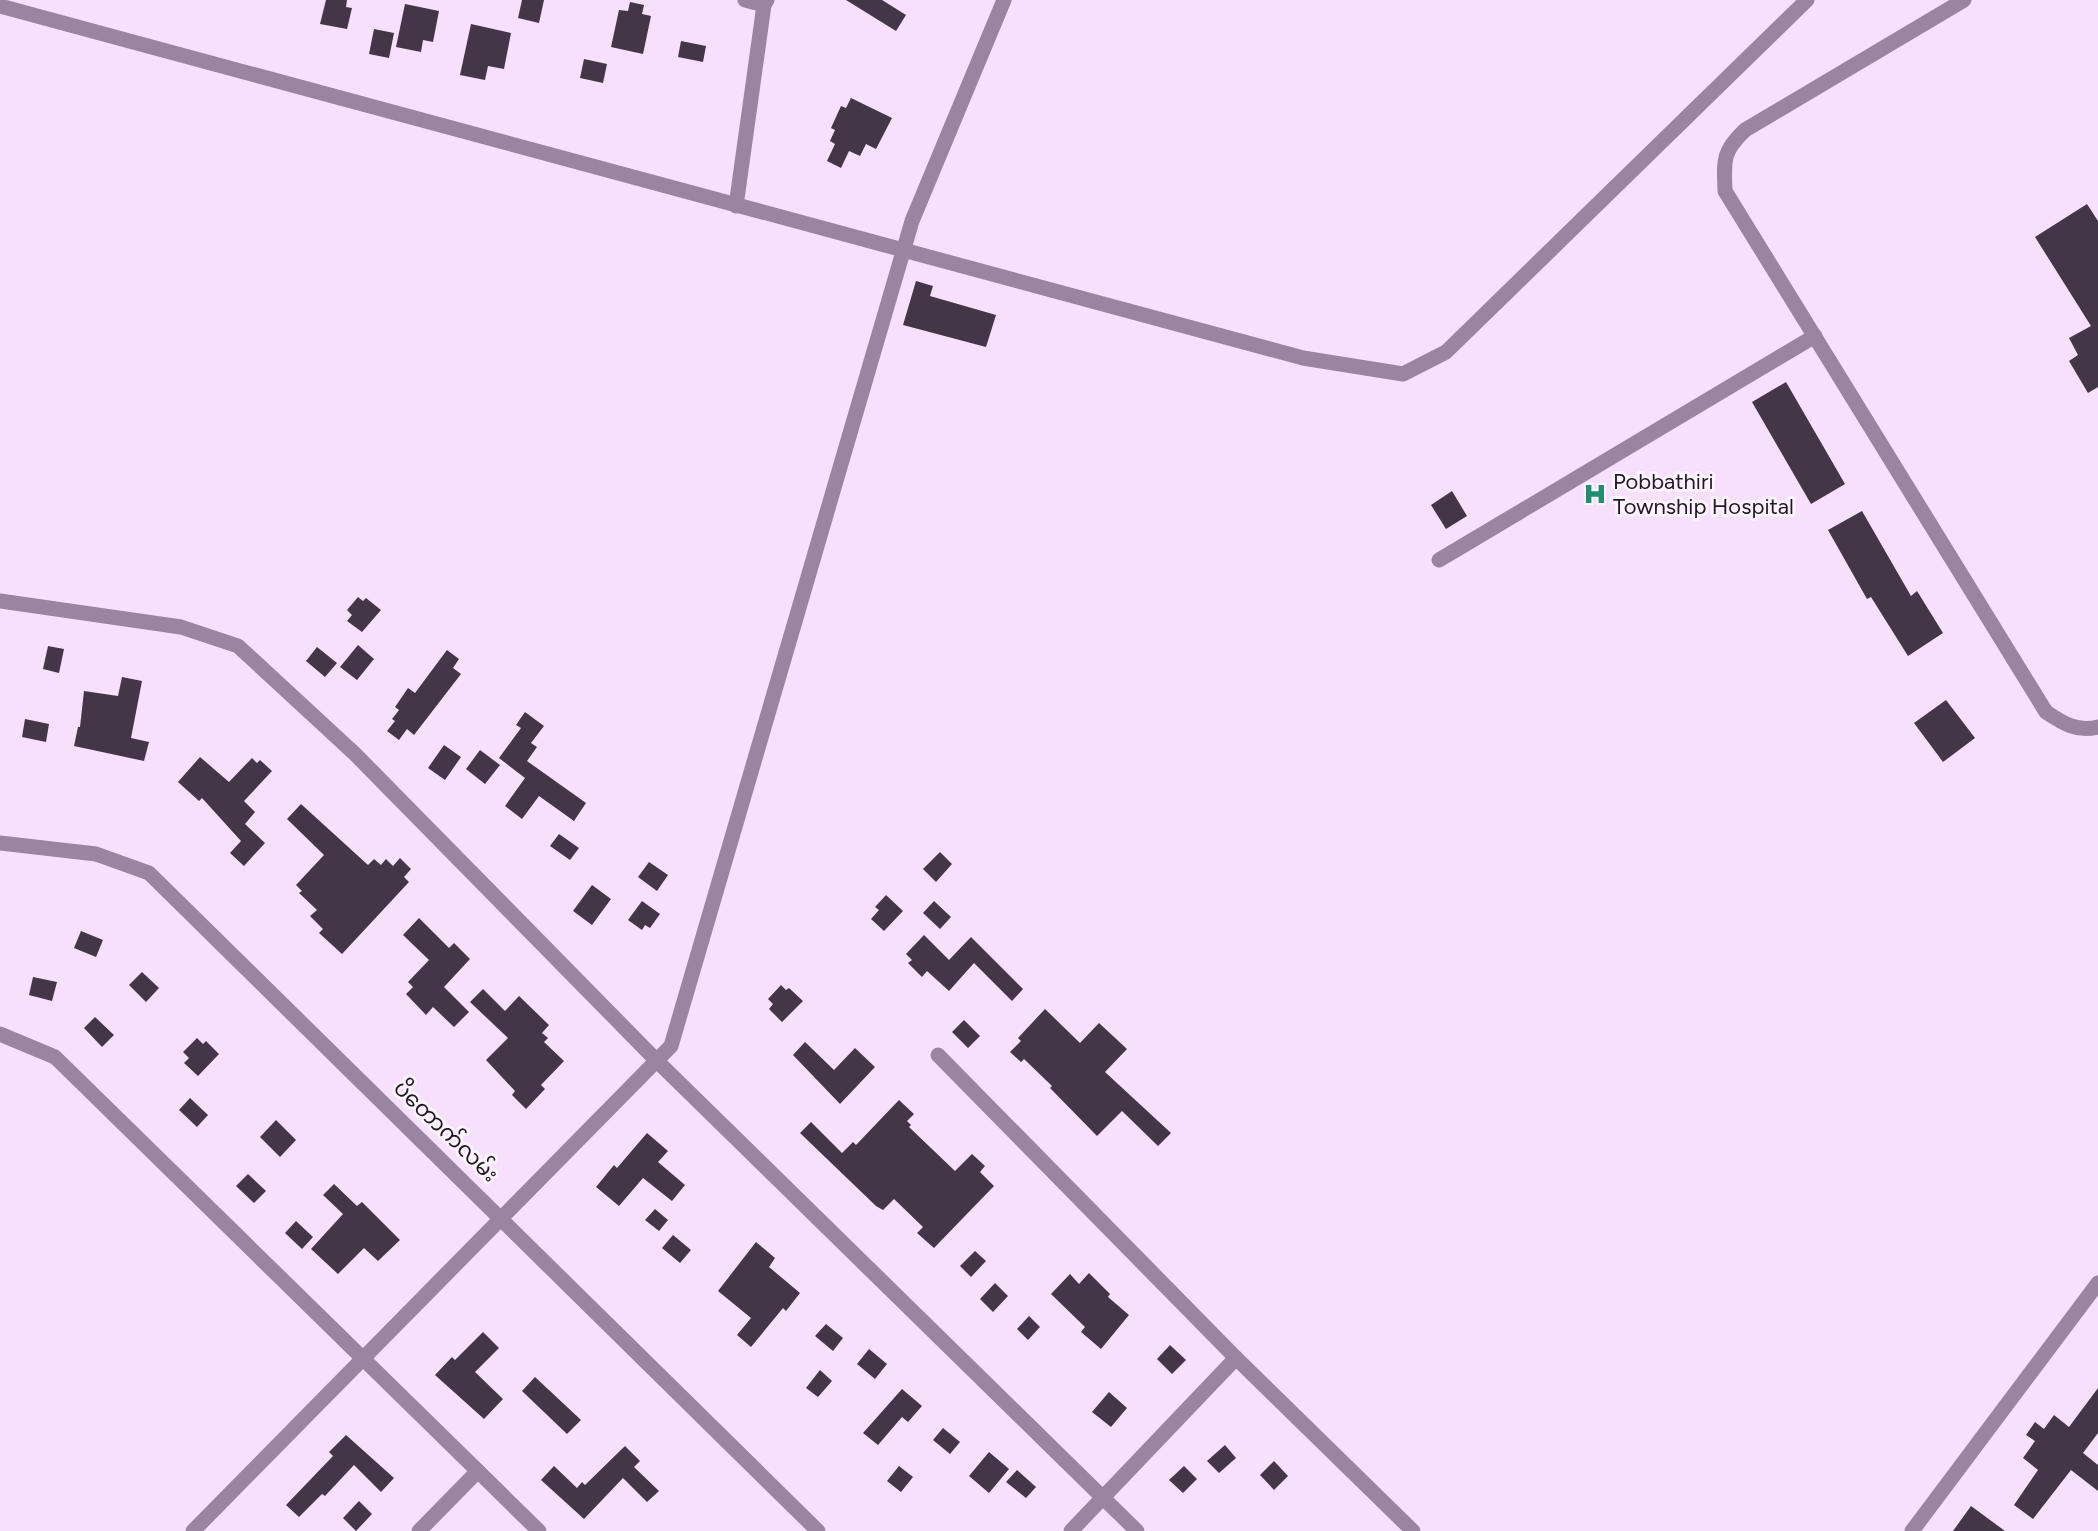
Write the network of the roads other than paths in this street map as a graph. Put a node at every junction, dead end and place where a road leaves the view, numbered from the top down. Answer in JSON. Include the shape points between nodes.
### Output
{"nodes":[{"id":1,"x":745,"y":0,"type":"edge"},
{"id":2,"x":1004,"y":0,"type":"edge"},
{"id":3,"x":1807,"y":0,"type":"edge"},
{"id":4,"x":1964,"y":0,"type":"edge"},
{"id":5,"x":765,"y":3,"type":"edge"},
{"id":6,"x":1,"y":4,"type":"edge"},
{"id":7,"x":735,"y":206,"type":"junction"},
{"id":8,"x":903,"y":251,"type":"junction"},
{"id":9,"x":1815,"y":336,"type":"junction"},
{"id":10,"x":1439,"y":560,"type":"dead end"},
{"id":11,"x":1,"y":606,"type":"edge"},
{"id":12,"x":2098,"y":727,"type":"edge"},
{"id":13,"x":0,"y":843,"type":"edge"},
{"id":14,"x":0,"y":1034,"type":"edge"},
{"id":15,"x":938,"y":1055,"type":"dead end"},
{"id":16,"x":657,"y":1061,"type":"junction"},
{"id":17,"x":502,"y":1218,"type":"junction"},
{"id":18,"x":2098,"y":1283,"type":"edge"},
{"id":19,"x":363,"y":1358,"type":"junction"},
{"id":20,"x":1236,"y":1358,"type":"junction"},
{"id":21,"x":478,"y":1472,"type":"junction"},
{"id":22,"x":1104,"y":1498,"type":"junction"},
{"id":23,"x":193,"y":1531,"type":"edge"},
{"id":24,"x":419,"y":1531,"type":"edge"},
{"id":25,"x":539,"y":1531,"type":"edge"},
{"id":26,"x":818,"y":1531,"type":"edge"},
{"id":27,"x":1071,"y":1531,"type":"edge"},
{"id":28,"x":1137,"y":1531,"type":"edge"},
{"id":29,"x":1413,"y":1531,"type":"edge"},
{"id":30,"x":1912,"y":1531,"type":"edge"}],
"edges":[{"from":1,"to":5,"type":"street"},
{"from":2,"to":8,"type":"street"},
{"from":3,"to":8,"type":"street","via":[[1446,352],[1403,374],[1304,358]]},
{"from":4,"to":9,"type":"street","via":[[1745,130],[1729,146],[1725,191]]},
{"from":5,"to":7,"type":"street"},
{"from":6,"to":7,"type":"street"},
{"from":7,"to":8,"type":"street"},
{"from":8,"to":16,"type":"street","via":[[671,1046]]},
{"from":9,"to":10,"type":"street"},
{"from":9,"to":12,"type":"street","via":[[2046,712],[2068,726],[2087,730]]},
{"from":11,"to":16,"type":"street","via":[[180,627],[238,646],[355,754]]},
{"from":13,"to":17,"type":"street","name":"ပိတောက်လမ်း","via":[[96,854],[148,873]]},
{"from":14,"to":19,"type":"street","via":[[55,1057]]},
{"from":15,"to":20,"type":"street"},
{"from":16,"to":17,"type":"street"},
{"from":16,"to":22,"type":"street"},
{"from":17,"to":19,"type":"street"},
{"from":17,"to":26,"type":"street","name":"ပိတောက်လမ်း"},
{"from":18,"to":30,"type":"street"},
{"from":19,"to":21,"type":"street"},
{"from":19,"to":23,"type":"street"},
{"from":20,"to":22,"type":"street"},
{"from":20,"to":29,"type":"street"},
{"from":21,"to":24,"type":"street"},
{"from":21,"to":25,"type":"street"},
{"from":22,"to":27,"type":"street"},
{"from":22,"to":28,"type":"street"}]}
